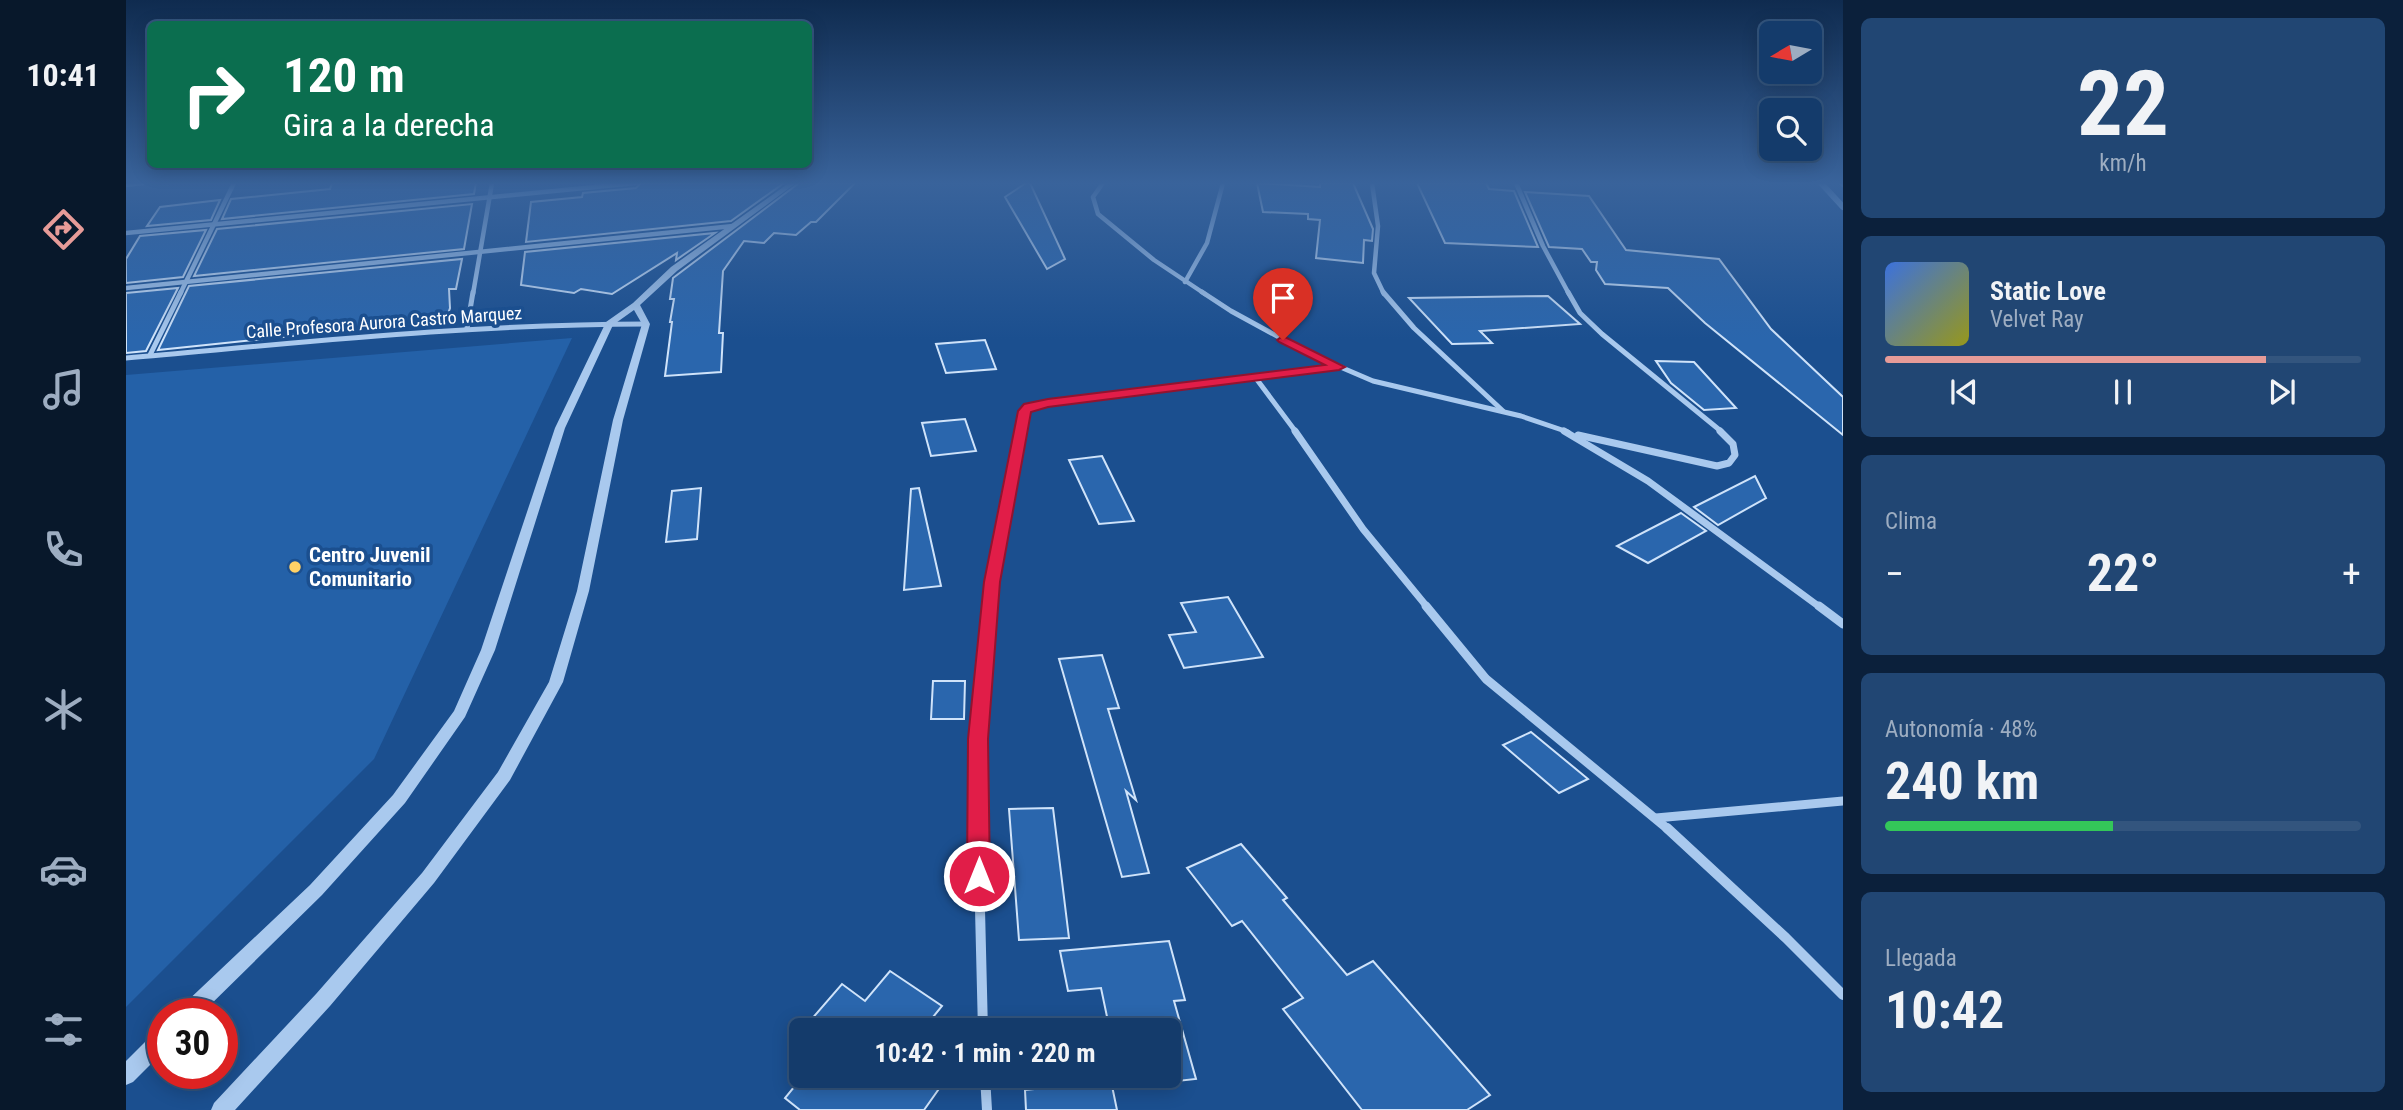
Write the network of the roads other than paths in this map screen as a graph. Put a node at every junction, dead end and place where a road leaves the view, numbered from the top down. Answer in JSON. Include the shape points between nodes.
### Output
{"nodes":[{"id":1,"x":209,"y":235,"type":"edge"},
{"id":2,"x":484,"y":235,"type":"edge"},
{"id":3,"x":648,"y":235,"type":"edge"},
{"id":4,"x":721,"y":235,"type":"edge"},
{"id":5,"x":1125,"y":235,"type":"edge"},
{"id":6,"x":1209,"y":235,"type":"edge"},
{"id":7,"x":1377,"y":235,"type":"edge"},
{"id":8,"x":1538,"y":235,"type":"edge"},
{"id":9,"x":481,"y":252,"type":"junction"},
{"id":10,"x":186,"y":281,"type":"junction"},
{"id":11,"x":1185,"y":282,"type":"junction"},
{"id":12,"x":126,"y":288,"type":"edge"},
{"id":13,"x":636,"y":304,"type":"junction"},
{"id":14,"x":609,"y":324,"type":"junction"},
{"id":15,"x":646,"y":324,"type":"junction"},
{"id":16,"x":467,"y":328,"type":"junction"},
{"id":17,"x":150,"y":355,"type":"junction"},
{"id":18,"x":126,"y":358,"type":"edge"},
{"id":19,"x":1339,"y":367,"type":"junction"},
{"id":20,"x":1255,"y":377,"type":"junction"},
{"id":21,"x":1503,"y":411,"type":"junction"},
{"id":22,"x":1567,"y":432,"type":"junction"},
{"id":23,"x":1843,"y":624,"type":"edge"},
{"id":24,"x":1843,"y":801,"type":"edge"},
{"id":25,"x":1656,"y":818,"type":"junction"},
{"id":26,"x":1843,"y":995,"type":"edge"},
{"id":27,"x":204,"y":998,"type":"edge"},
{"id":28,"x":982,"y":1018,"type":"edge"},
{"id":29,"x":147,"y":1054,"type":"edge"},
{"id":30,"x":126,"y":1075,"type":"edge"},
{"id":31,"x":986,"y":1088,"type":"edge"},
{"id":32,"x":221,"y":1110,"type":"edge"},
{"id":33,"x":987,"y":1110,"type":"edge"}],
"edges":[{"from":1,"to":10,"type":"street"},
{"from":2,"to":9,"type":"street"},
{"from":3,"to":9,"type":"street"},
{"from":4,"to":13,"type":"street"},
{"from":5,"to":11,"type":"street"},
{"from":6,"to":11,"type":"street"},
{"from":7,"to":21,"type":"street","via":[[1373,265],[1384,293]]},
{"from":8,"to":22,"type":"street","via":[[1580,313],[1728,437],[1736,453],[1728,465],[1709,466]]},
{"from":9,"to":10,"type":"street"},
{"from":9,"to":16,"type":"street"},
{"from":10,"to":12,"type":"street"},
{"from":10,"to":17,"type":"street"},
{"from":11,"to":19,"type":"street"},
{"from":13,"to":14,"type":"street"},
{"from":13,"to":15,"type":"street"},
{"from":14,"to":15,"type":"street","name":"Calle Profesora Aurora Castro Marquez"},
{"from":14,"to":16,"type":"street","name":"Calle Profesora Aurora Castro Marquez"},
{"from":14,"to":27,"type":"street","via":[[560,428],[488,650],[460,713],[390,809],[316,890]]},
{"from":15,"to":32,"type":"street","via":[[618,420],[583,591],[556,682],[504,776],[428,877]]},
{"from":16,"to":17,"type":"street","name":"Calle Profesora Aurora Castro Marquez"},
{"from":17,"to":18,"type":"street","name":"Calle Profesora Aurora Castro Marquez"},
{"from":19,"to":20,"type":"street"},
{"from":19,"to":21,"type":"street","via":[[1373,381]]},
{"from":20,"to":25,"type":"street","via":[[1363,529],[1486,679]]},
{"from":20,"to":28,"type":"street","via":[[1037,405],[1022,416],[992,582],[978,739]]},
{"from":21,"to":22,"type":"street"},
{"from":22,"to":23,"type":"street","via":[[1659,489]]},
{"from":24,"to":25,"type":"street"},
{"from":25,"to":26,"type":"street"},
{"from":29,"to":30,"type":"street"},
{"from":31,"to":33,"type":"street"}]}
